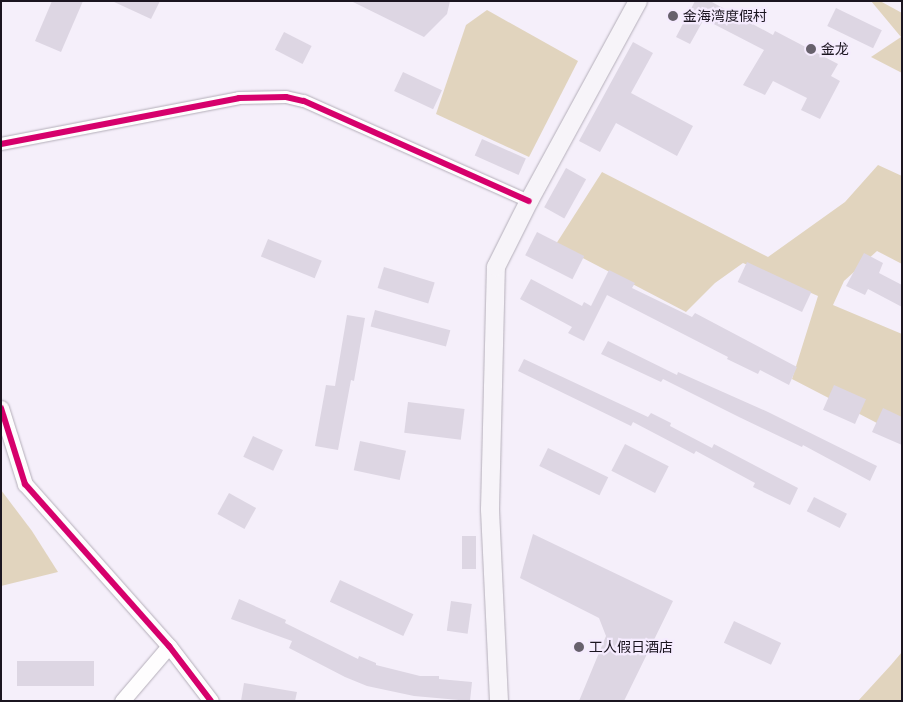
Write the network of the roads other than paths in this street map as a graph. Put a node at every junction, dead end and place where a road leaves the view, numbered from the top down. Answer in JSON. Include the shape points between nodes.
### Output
{"nodes":[{"id":1,"x":638,"y":1,"type":"edge"},
{"id":2,"x":1,"y":144,"type":"edge"},
{"id":3,"x":529,"y":200,"type":"junction"},
{"id":4,"x":1,"y":408,"type":"edge"},
{"id":5,"x":169,"y":646,"type":"junction"},
{"id":6,"x":122,"y":701,"type":"edge"},
{"id":7,"x":210,"y":701,"type":"edge"},
{"id":8,"x":499,"y":701,"type":"edge"}],
"edges":[{"from":1,"to":3,"type":"main road"},
{"from":2,"to":3,"type":"street","via":[[239,98],[286,97],[304,101]]},
{"from":3,"to":8,"type":"main road","via":[[496,267],[490,509]]},
{"from":4,"to":5,"type":"street","via":[[25,484]]},
{"from":5,"to":6,"type":"street"},
{"from":5,"to":7,"type":"street"}]}
